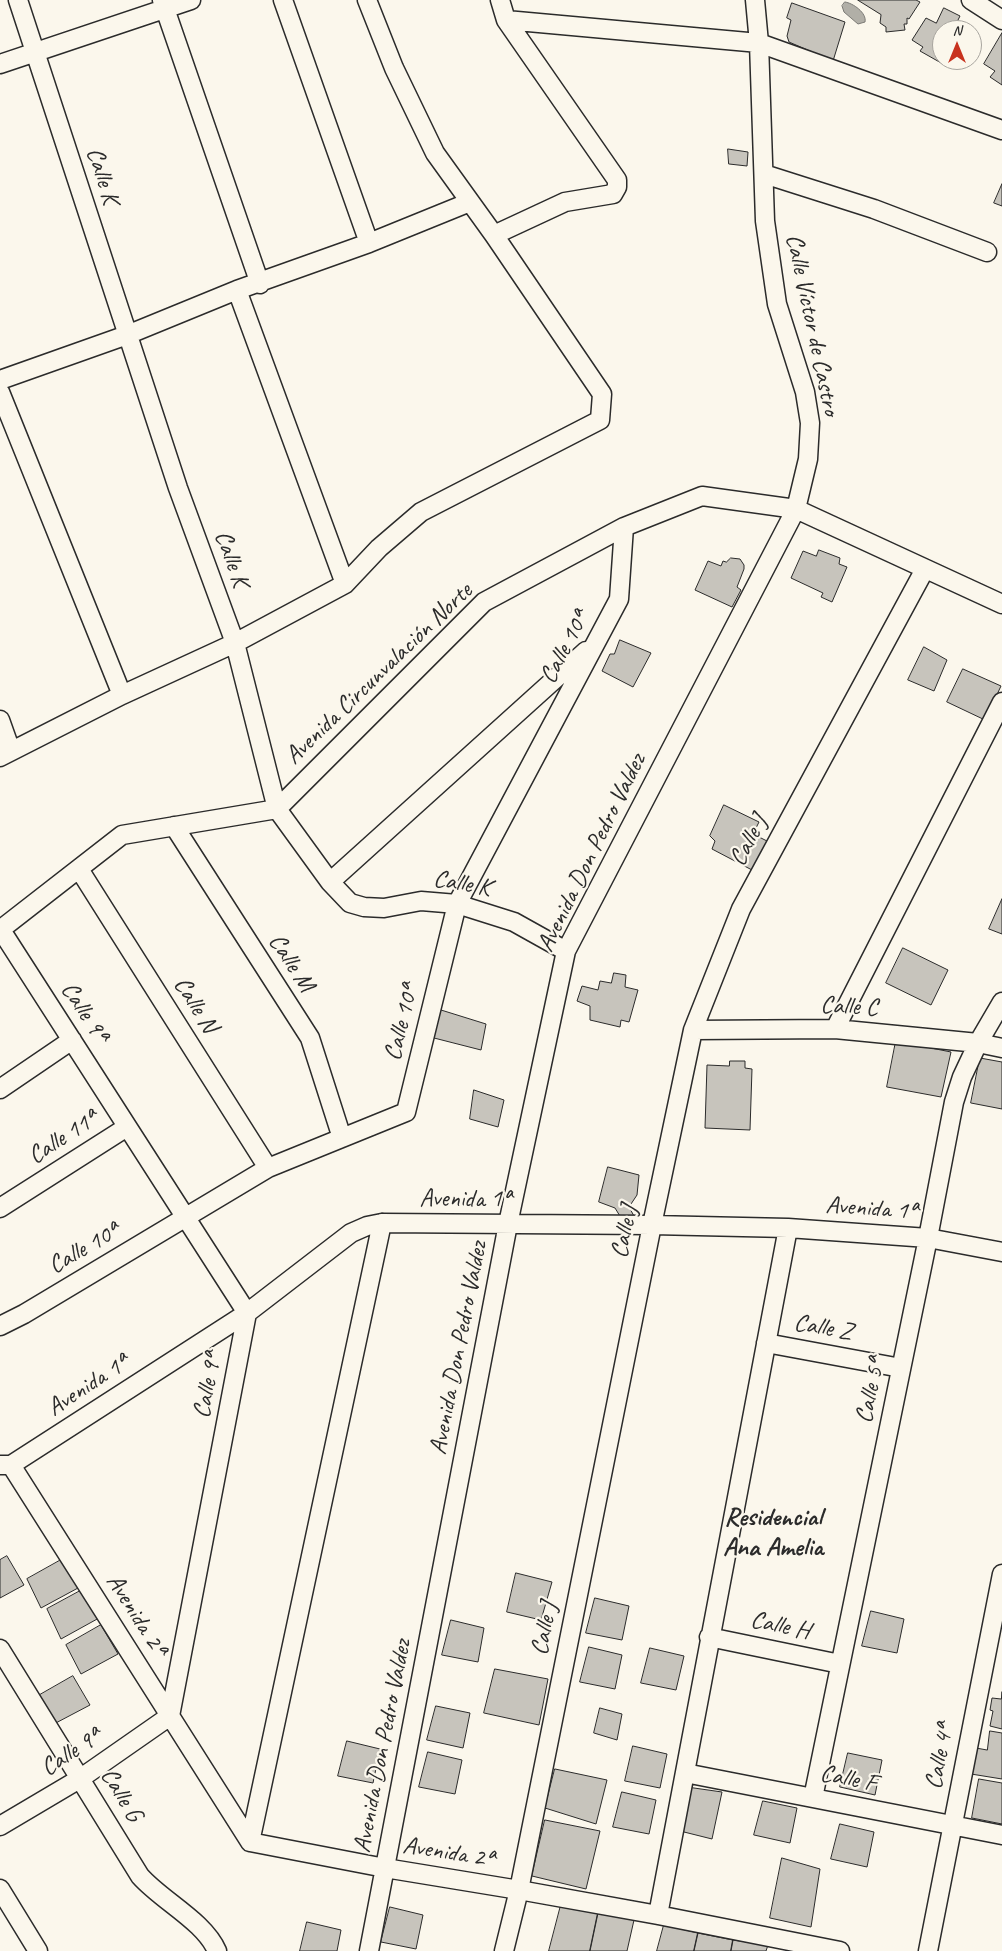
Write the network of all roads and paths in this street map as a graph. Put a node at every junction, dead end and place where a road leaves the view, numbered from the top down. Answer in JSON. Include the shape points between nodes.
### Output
{"nodes":[{"id":1,"x":18,"y":0,"type":"edge"},
{"id":2,"x":191,"y":0,"type":"edge"},
{"id":3,"x":283,"y":0,"type":"edge"},
{"id":4,"x":367,"y":0,"type":"edge"},
{"id":5,"x":500,"y":0,"type":"edge"},
{"id":6,"x":755,"y":0,"type":"edge"},
{"id":7,"x":971,"y":0,"type":"edge"},
{"id":8,"x":163,"y":4,"type":"edge"},
{"id":9,"x":506,"y":20,"type":"junction"},
{"id":10,"x":1002,"y":20,"type":"edge"},
{"id":11,"x":759,"y":43,"type":"junction"},
{"id":12,"x":36,"y":53,"type":"junction"},
{"id":13,"x":0,"y":64,"type":"edge"},
{"id":14,"x":1002,"y":130,"type":"edge"},
{"id":15,"x":764,"y":174,"type":"junction"},
{"id":16,"x":470,"y":202,"type":"junction"},
{"id":17,"x":494,"y":235,"type":"junction"},
{"id":18,"x":369,"y":242,"type":"junction"},
{"id":19,"x":988,"y":252,"type":"dead end"},
{"id":20,"x":260,"y":284,"type":"junction"},
{"id":21,"x":237,"y":290,"type":"junction"},
{"id":22,"x":127,"y":335,"type":"junction"},
{"id":23,"x":0,"y":380,"type":"edge"},
{"id":24,"x":0,"y":392,"type":"edge"},
{"id":25,"x":796,"y":508,"type":"junction"},
{"id":26,"x":624,"y":527,"type":"junction"},
{"id":27,"x":925,"y":569,"type":"junction"},
{"id":28,"x":345,"y":584,"type":"junction"},
{"id":29,"x":1002,"y":604,"type":"edge"},
{"id":30,"x":235,"y":642,"type":"junction"},
{"id":31,"x":595,"y":643,"type":"junction"},
{"id":32,"x":122,"y":695,"type":"junction"},
{"id":33,"x":1002,"y":702,"type":"edge"},
{"id":34,"x":0,"y":720,"type":"edge"},
{"id":35,"x":5,"y":754,"type":"edge"},
{"id":36,"x":277,"y":809,"type":"junction"},
{"id":37,"x":174,"y":826,"type":"junction"},
{"id":38,"x":79,"y":868,"type":"junction"},
{"id":39,"x":330,"y":882,"type":"junction"},
{"id":40,"x":457,"y":904,"type":"junction"},
{"id":41,"x":0,"y":930,"type":"edge"},
{"id":42,"x":566,"y":951,"type":"junction"},
{"id":43,"x":1002,"y":1002,"type":"edge"},
{"id":44,"x":835,"y":1029,"type":"junction"},
{"id":45,"x":693,"y":1030,"type":"junction"},
{"id":46,"x":72,"y":1040,"type":"junction"},
{"id":47,"x":978,"y":1043,"type":"junction"},
{"id":48,"x":1002,"y":1048,"type":"edge"},
{"id":49,"x":0,"y":1089,"type":"edge"},
{"id":50,"x":127,"y":1127,"type":"junction"},
{"id":51,"x":342,"y":1138,"type":"junction"},
{"id":52,"x":268,"y":1168,"type":"junction"},
{"id":53,"x":0,"y":1208,"type":"edge"},
{"id":54,"x":186,"y":1218,"type":"junction"},
{"id":55,"x":382,"y":1223,"type":"junction"},
{"id":56,"x":508,"y":1224,"type":"junction"},
{"id":57,"x":652,"y":1225,"type":"junction"},
{"id":58,"x":788,"y":1228,"type":"junction"},
{"id":59,"x":928,"y":1238,"type":"junction"},
{"id":60,"x":1002,"y":1252,"type":"edge"},
{"id":61,"x":247,"y":1313,"type":"junction"},
{"id":62,"x":0,"y":1326,"type":"edge"},
{"id":63,"x":766,"y":1343,"type":"junction"},
{"id":64,"x":901,"y":1368,"type":"junction"},
{"id":65,"x":6,"y":1465,"type":"edge"},
{"id":66,"x":1002,"y":1574,"type":"edge"},
{"id":67,"x":709,"y":1638,"type":"junction"},
{"id":68,"x":0,"y":1649,"type":"edge"},
{"id":69,"x":840,"y":1664,"type":"junction"},
{"id":70,"x":170,"y":1716,"type":"junction"},
{"id":71,"x":684,"y":1773,"type":"junction"},
{"id":72,"x":81,"y":1778,"type":"junction"},
{"id":73,"x":813,"y":1798,"type":"junction"},
{"id":74,"x":952,"y":1825,"type":"junction"},
{"id":75,"x":0,"y":1826,"type":"edge"},
{"id":76,"x":1002,"y":1835,"type":"edge"},
{"id":77,"x":250,"y":1842,"type":"junction"},
{"id":78,"x":385,"y":1868,"type":"junction"},
{"id":79,"x":0,"y":1889,"type":"edge"},
{"id":80,"x":519,"y":1890,"type":"junction"},
{"id":81,"x":658,"y":1915,"type":"junction"},
{"id":82,"x":38,"y":1951,"type":"edge"},
{"id":83,"x":216,"y":1951,"type":"edge"},
{"id":84,"x":369,"y":1951,"type":"edge"},
{"id":85,"x":504,"y":1951,"type":"edge"},
{"id":86,"x":840,"y":1951,"type":"edge"},
{"id":87,"x":928,"y":1951,"type":"edge"}],
"edges":[{"from":1,"to":12,"type":"street","name":"Calle K"},
{"from":2,"to":8,"type":"street"},
{"from":3,"to":18,"type":"street"},
{"from":4,"to":16,"type":"street","via":[[394,68],[434,153]]},
{"from":5,"to":9,"type":"street"},
{"from":6,"to":11,"type":"street","name":"Calle Víctor de Castro"},
{"from":7,"to":10,"type":"street"},
{"from":8,"to":12,"type":"street"},
{"from":8,"to":20,"type":"street"},
{"from":9,"to":11,"type":"street"},
{"from":9,"to":17,"type":"street","via":[[617,180],[617,187],[613,194],[565,202]]},
{"from":11,"to":14,"type":"street"},
{"from":11,"to":15,"type":"street","name":"Calle Víctor de Castro"},
{"from":12,"to":13,"type":"street"},
{"from":12,"to":22,"type":"street","name":"Calle K"},
{"from":15,"to":19,"type":"street","via":[[874,209]]},
{"from":15,"to":25,"type":"street","name":"Calle Víctor de Castro","via":[[765,221],[777,304],[805,392],[810,423],[808,459]]},
{"from":16,"to":17,"type":"street"},
{"from":16,"to":18,"type":"street"},
{"from":17,"to":28,"type":"street","via":[[602,394],[600,420],[421,512],[379,548]]},
{"from":18,"to":20,"type":"street"},
{"from":20,"to":21,"type":"street"},
{"from":21,"to":22,"type":"street"},
{"from":21,"to":28,"type":"street"},
{"from":22,"to":23,"type":"street"},
{"from":22,"to":30,"type":"street","name":"Calle K","via":[[178,488]]},
{"from":24,"to":32,"type":"street"},
{"from":25,"to":26,"type":"street","name":"Avenida Circunvalación Norte","via":[[702,496]]},
{"from":25,"to":27,"type":"street","name":"Avenida Circunvalación Norte"},
{"from":25,"to":42,"type":"street","name":"Avenida Don Pedro Valdez"},
{"from":26,"to":31,"type":"street","name":"Calle 10ª","via":[[619,599]]},
{"from":26,"to":36,"type":"street","name":"Avenida Circunvalación Norte","via":[[484,602]]},
{"from":27,"to":29,"type":"street","name":"Avenida Circunvalación Norte"},
{"from":27,"to":45,"type":"street","name":"Calle J","via":[[741,909]]},
{"from":28,"to":30,"type":"street"},
{"from":30,"to":32,"type":"street"},
{"from":30,"to":36,"type":"street","name":"Calle K"},
{"from":31,"to":39,"type":"street"},
{"from":31,"to":40,"type":"street","name":"Calle 10ª"},
{"from":32,"to":35,"type":"street"},
{"from":33,"to":44,"type":"street"},
{"from":34,"to":35,"type":"street"},
{"from":36,"to":37,"type":"street"},
{"from":36,"to":39,"type":"street","name":"Calle K"},
{"from":37,"to":38,"type":"street","via":[[122,835]]},
{"from":37,"to":51,"type":"street","name":"Calle M","via":[[310,1038]]},
{"from":38,"to":41,"type":"street"},
{"from":38,"to":52,"type":"street","name":"Calle N"},
{"from":39,"to":40,"type":"street","name":"Calle K","via":[[350,903],[364,907],[384,908],[421,901]]},
{"from":40,"to":42,"type":"street","name":"Calle K","via":[[514,922]]},
{"from":40,"to":51,"type":"street","name":"Calle 10ª","via":[[406,1112]]},
{"from":41,"to":46,"type":"street","name":"Calle 9ª"},
{"from":42,"to":56,"type":"street","name":"Avenida Don Pedro Valdez"},
{"from":43,"to":47,"type":"street","name":"Calle 5ª"},
{"from":44,"to":45,"type":"street","name":"Calle C"},
{"from":44,"to":47,"type":"street","name":"Calle C"},
{"from":45,"to":57,"type":"street","name":"Calle J"},
{"from":46,"to":49,"type":"street"},
{"from":46,"to":50,"type":"street","name":"Calle 9ª"},
{"from":47,"to":48,"type":"street","name":"Calle C"},
{"from":47,"to":59,"type":"street","name":"Calle 5ª","via":[[954,1102]]},
{"from":50,"to":53,"type":"street","name":"Calle 11ª"},
{"from":50,"to":54,"type":"street","name":"Calle 9ª"},
{"from":51,"to":52,"type":"street","name":"Calle 10ª"},
{"from":52,"to":54,"type":"street","name":"Calle 10ª"},
{"from":54,"to":61,"type":"street","name":"Calle 9ª"},
{"from":54,"to":62,"type":"street","name":"Calle 10ª"},
{"from":55,"to":56,"type":"street","name":"Avenida 1ª"},
{"from":55,"to":61,"type":"street","name":"Avenida 1ª","via":[[351,1233]]},
{"from":55,"to":77,"type":"street"},
{"from":56,"to":57,"type":"street","name":"Avenida 1ª"},
{"from":56,"to":78,"type":"street","name":"Avenida Don Pedro Valdez"},
{"from":57,"to":58,"type":"street","name":"Avenida 1ª"},
{"from":57,"to":80,"type":"street","name":"Calle J"},
{"from":58,"to":59,"type":"street","name":"Avenida 1ª"},
{"from":58,"to":63,"type":"street"},
{"from":59,"to":60,"type":"street","name":"Avenida 1ª"},
{"from":59,"to":64,"type":"street","name":"Calle 5ª"},
{"from":61,"to":65,"type":"street","name":"Avenida 1ª"},
{"from":61,"to":70,"type":"street","name":"Calle 9ª"},
{"from":63,"to":64,"type":"street","name":"Calle Z"},
{"from":63,"to":67,"type":"street"},
{"from":64,"to":69,"type":"street","name":"Calle 5ª"},
{"from":65,"to":70,"type":"street","name":"Avenida 2ª"},
{"from":66,"to":74,"type":"street","name":"Calle 4ª"},
{"from":67,"to":69,"type":"street","name":"Calle H"},
{"from":67,"to":71,"type":"street"},
{"from":68,"to":72,"type":"street","name":"Calle G"},
{"from":69,"to":73,"type":"street","name":"Calle 5ª"},
{"from":70,"to":72,"type":"street","name":"Calle 9ª"},
{"from":70,"to":77,"type":"street","name":"Avenida 2ª"},
{"from":71,"to":73,"type":"street","name":"Calle F"},
{"from":71,"to":81,"type":"street"},
{"from":72,"to":75,"type":"street","name":"Calle 9ª"},
{"from":72,"to":83,"type":"street","name":"Calle G","via":[[140,1876],[209,1937]]},
{"from":73,"to":74,"type":"street","name":"Calle F"},
{"from":74,"to":76,"type":"street","name":"Calle F"},
{"from":74,"to":87,"type":"street","name":"Calle 4ª"},
{"from":77,"to":78,"type":"street","name":"Avenida 2ª"},
{"from":78,"to":80,"type":"street","name":"Avenida 2ª"},
{"from":78,"to":84,"type":"street","name":"Avenida Don Pedro Valdez"},
{"from":79,"to":82,"type":"street"},
{"from":80,"to":81,"type":"street","name":"Avenida 2ª"},
{"from":80,"to":85,"type":"street","name":"Calle J"},
{"from":81,"to":86,"type":"street","name":"Avenida 2ª"}]}
